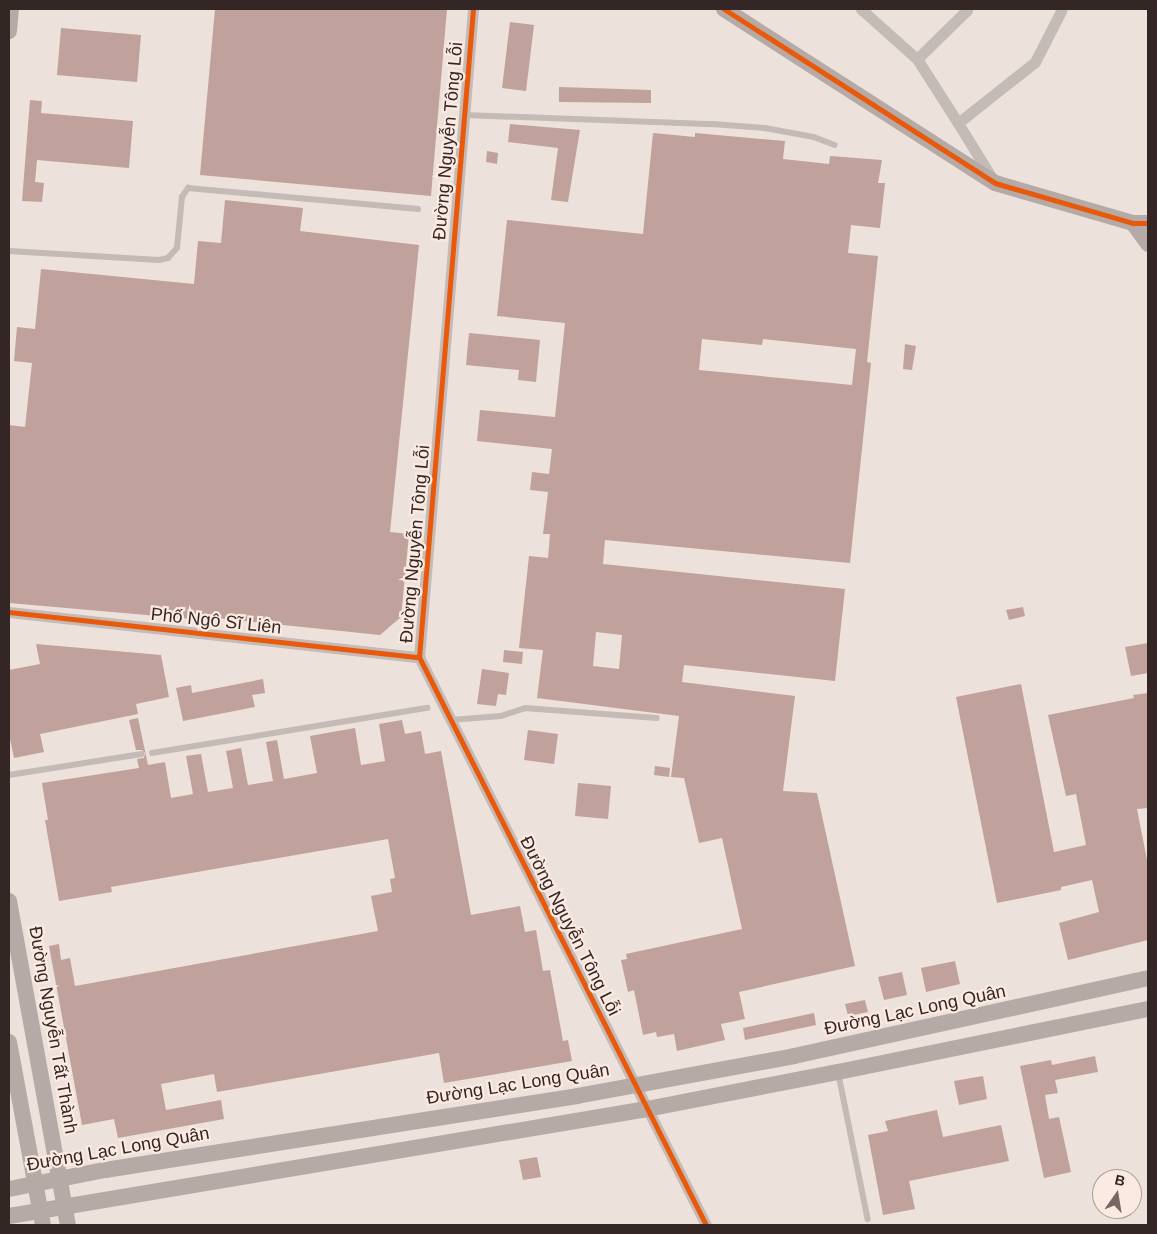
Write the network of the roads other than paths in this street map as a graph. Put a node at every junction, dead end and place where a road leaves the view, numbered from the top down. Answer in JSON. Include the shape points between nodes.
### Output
{"nodes":[{"id":1,"x":11,"y":9,"type":"edge"},
{"id":2,"x":473,"y":9,"type":"edge"},
{"id":3,"x":724,"y":9,"type":"edge"},
{"id":4,"x":861,"y":9,"type":"edge"},
{"id":5,"x":966,"y":9,"type":"edge"},
{"id":6,"x":1062,"y":9,"type":"edge"},
{"id":7,"x":9,"y":31,"type":"edge"},
{"id":8,"x":917,"y":58,"type":"junction"},
{"id":9,"x":464,"y":115,"type":"junction"},
{"id":10,"x":958,"y":123,"type":"junction"},
{"id":11,"x":835,"y":146,"type":"dead end"},
{"id":12,"x":995,"y":183,"type":"junction"},
{"id":13,"x":418,"y":209,"type":"dead end"},
{"id":14,"x":1141,"y":223,"type":"edge"},
{"id":15,"x":1148,"y":244,"type":"edge"},
{"id":16,"x":9,"y":251,"type":"edge"},
{"id":17,"x":9,"y":612,"type":"edge"},
{"id":18,"x":419,"y":658,"type":"junction"},
{"id":19,"x":427,"y":708,"type":"dead end"},
{"id":20,"x":657,"y":718,"type":"dead end"},
{"id":21,"x":451,"y":720,"type":"junction"},
{"id":22,"x":152,"y":753,"type":"dead end"},
{"id":23,"x":141,"y":754,"type":"dead end"},
{"id":24,"x":9,"y":775,"type":"edge"},
{"id":25,"x":9,"y":901,"type":"edge"},
{"id":26,"x":1148,"y":978,"type":"edge"},
{"id":27,"x":1148,"y":1008,"type":"edge"},
{"id":28,"x":9,"y":1042,"type":"edge"},
{"id":29,"x":838,"y":1072,"type":"junction"},
{"id":30,"x":636,"y":1085,"type":"junction"},
{"id":31,"x":647,"y":1109,"type":"junction"},
{"id":32,"x":60,"y":1179,"type":"junction"},
{"id":33,"x":36,"y":1184,"type":"junction"},
{"id":34,"x":9,"y":1188,"type":"edge"},
{"id":35,"x":65,"y":1206,"type":"junction"},
{"id":36,"x":9,"y":1216,"type":"edge"},
{"id":37,"x":42,"y":1218,"type":"edge"},
{"id":38,"x":868,"y":1219,"type":"dead end"},
{"id":39,"x":68,"y":1225,"type":"edge"},
{"id":40,"x":706,"y":1225,"type":"edge"}],
"edges":[{"from":1,"to":7,"type":"main road"},
{"from":2,"to":9,"type":"street","name":"Đường Nguyễn Tông Lỗi"},
{"from":3,"to":12,"type":"main road"},
{"from":4,"to":8,"type":"street"},
{"from":5,"to":8,"type":"street"},
{"from":6,"to":10,"type":"street","via":[[1035,62]]},
{"from":8,"to":10,"type":"street"},
{"from":9,"to":11,"type":"lane","via":[[765,128],[814,137]]},
{"from":9,"to":18,"type":"street","name":"Đường Nguyễn Tông Lỗi"},
{"from":10,"to":12,"type":"street"},
{"from":12,"to":14,"type":"main road"},
{"from":13,"to":16,"type":"lane","via":[[188,188],[182,197],[177,248],[168,258]]},
{"from":14,"to":15,"type":"main road"},
{"from":17,"to":18,"type":"street","name":"Phố Ngô Sĩ Liên"},
{"from":18,"to":21,"type":"street","name":"Đường Nguyễn Tông Lỗi"},
{"from":19,"to":22,"type":"lane"},
{"from":20,"to":21,"type":"lane","via":[[525,708],[501,716]]},
{"from":21,"to":30,"type":"street","name":"Đường Nguyễn Tông Lỗi"},
{"from":23,"to":24,"type":"lane"},
{"from":25,"to":32,"type":"main road","name":"Đường Nguyễn Tất Thành"},
{"from":26,"to":30,"type":"main road","name":"Đường Lạc Long Quân","via":[[804,1054]]},
{"from":27,"to":29,"type":"main road"},
{"from":28,"to":33,"type":"main road"},
{"from":29,"to":31,"type":"main road"},
{"from":29,"to":38,"type":"lane"},
{"from":30,"to":31,"type":"street","name":"Đường Nguyễn Tông Lỗi"},
{"from":30,"to":32,"type":"main road","name":"Đường Lạc Long Quân"},
{"from":31,"to":35,"type":"main road"},
{"from":31,"to":40,"type":"street","name":"Đường Nguyễn Tông Lỗi"},
{"from":32,"to":33,"type":"main road","name":"Đường Lạc Long Quân"},
{"from":32,"to":35,"type":"main road","name":"Đường Nguyễn Tất Thành"},
{"from":33,"to":34,"type":"main road","name":"Đường Lạc Long Quân"},
{"from":33,"to":37,"type":"main road"},
{"from":35,"to":37,"type":"main road"},
{"from":35,"to":39,"type":"main road","name":"Đường Nguyễn Tất Thành"},
{"from":36,"to":37,"type":"main road"}]}
